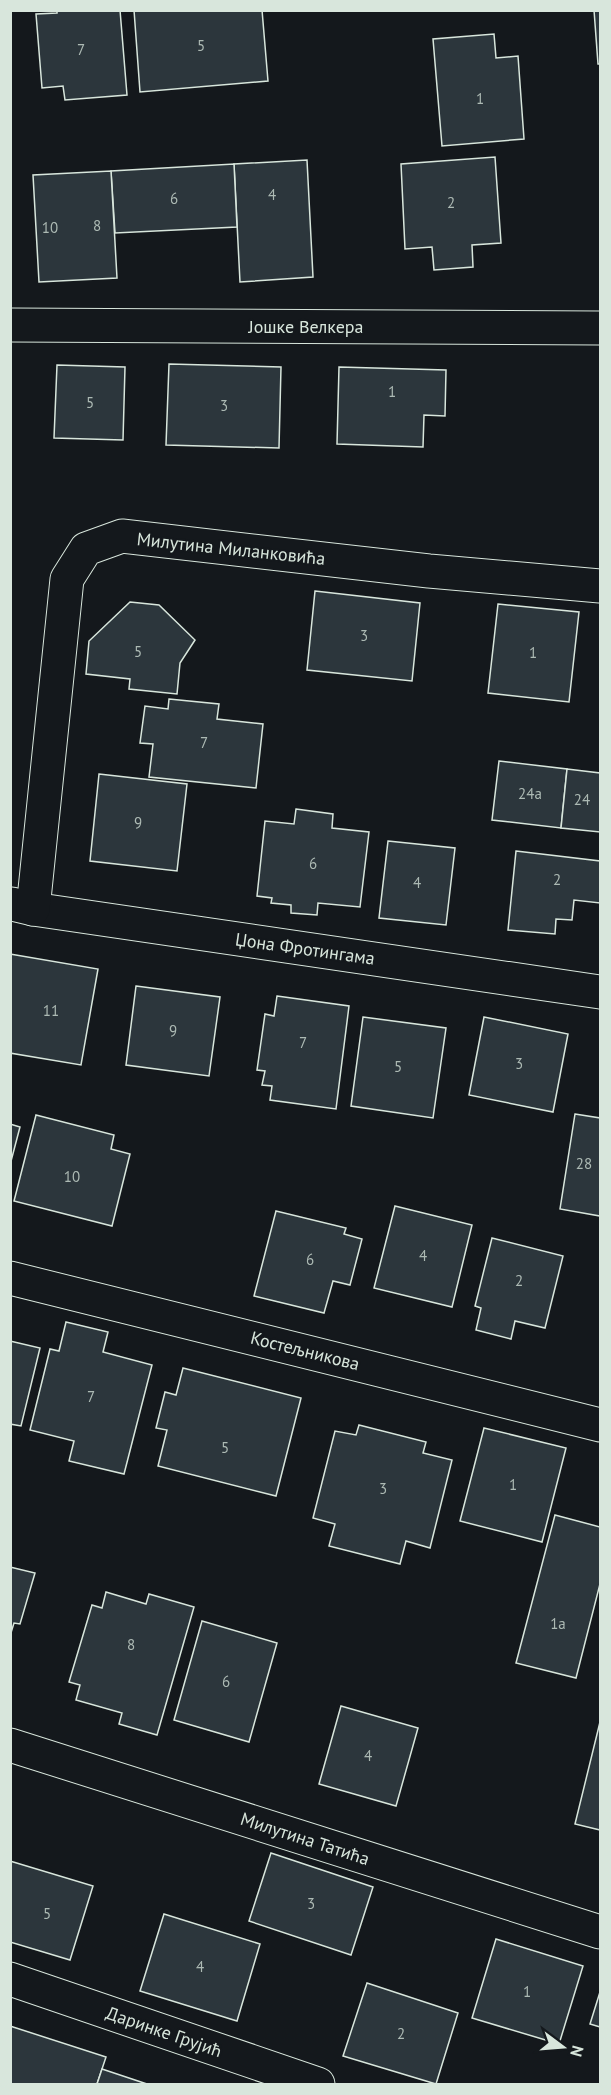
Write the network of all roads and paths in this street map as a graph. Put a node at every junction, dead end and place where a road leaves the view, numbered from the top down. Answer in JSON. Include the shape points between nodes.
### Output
{"nodes":[{"id":1,"x":10,"y":325,"type":"edge"},
{"id":2,"x":600,"y":328,"type":"edge"},
{"id":3,"x":600,"y":586,"type":"edge"},
{"id":4,"x":22,"y":906,"type":"edge"},
{"id":5,"x":600,"y":992,"type":"edge"},
{"id":6,"x":10,"y":1278,"type":"edge"},
{"id":7,"x":600,"y":1425,"type":"edge"},
{"id":8,"x":10,"y":1745,"type":"edge"},
{"id":9,"x":600,"y":1932,"type":"edge"},
{"id":10,"x":10,"y":1979,"type":"edge"},
{"id":11,"x":318,"y":2085,"type":"edge"}],
"edges":[{"from":1,"to":2,"type":"street","name":"Јошке Велкера"},
{"from":3,"to":4,"type":"street","name":"Милутина Миланковића","via":[[122,536],[86,549],[67,579]]},
{"from":4,"to":5,"type":"street","name":"Џона Фротингама"},
{"from":6,"to":7,"type":"street","name":"Костељникова"},
{"from":8,"to":9,"type":"street","name":"Милутина Татића"},
{"from":10,"to":11,"type":"street","name":"Даринке Грујић"}]}
